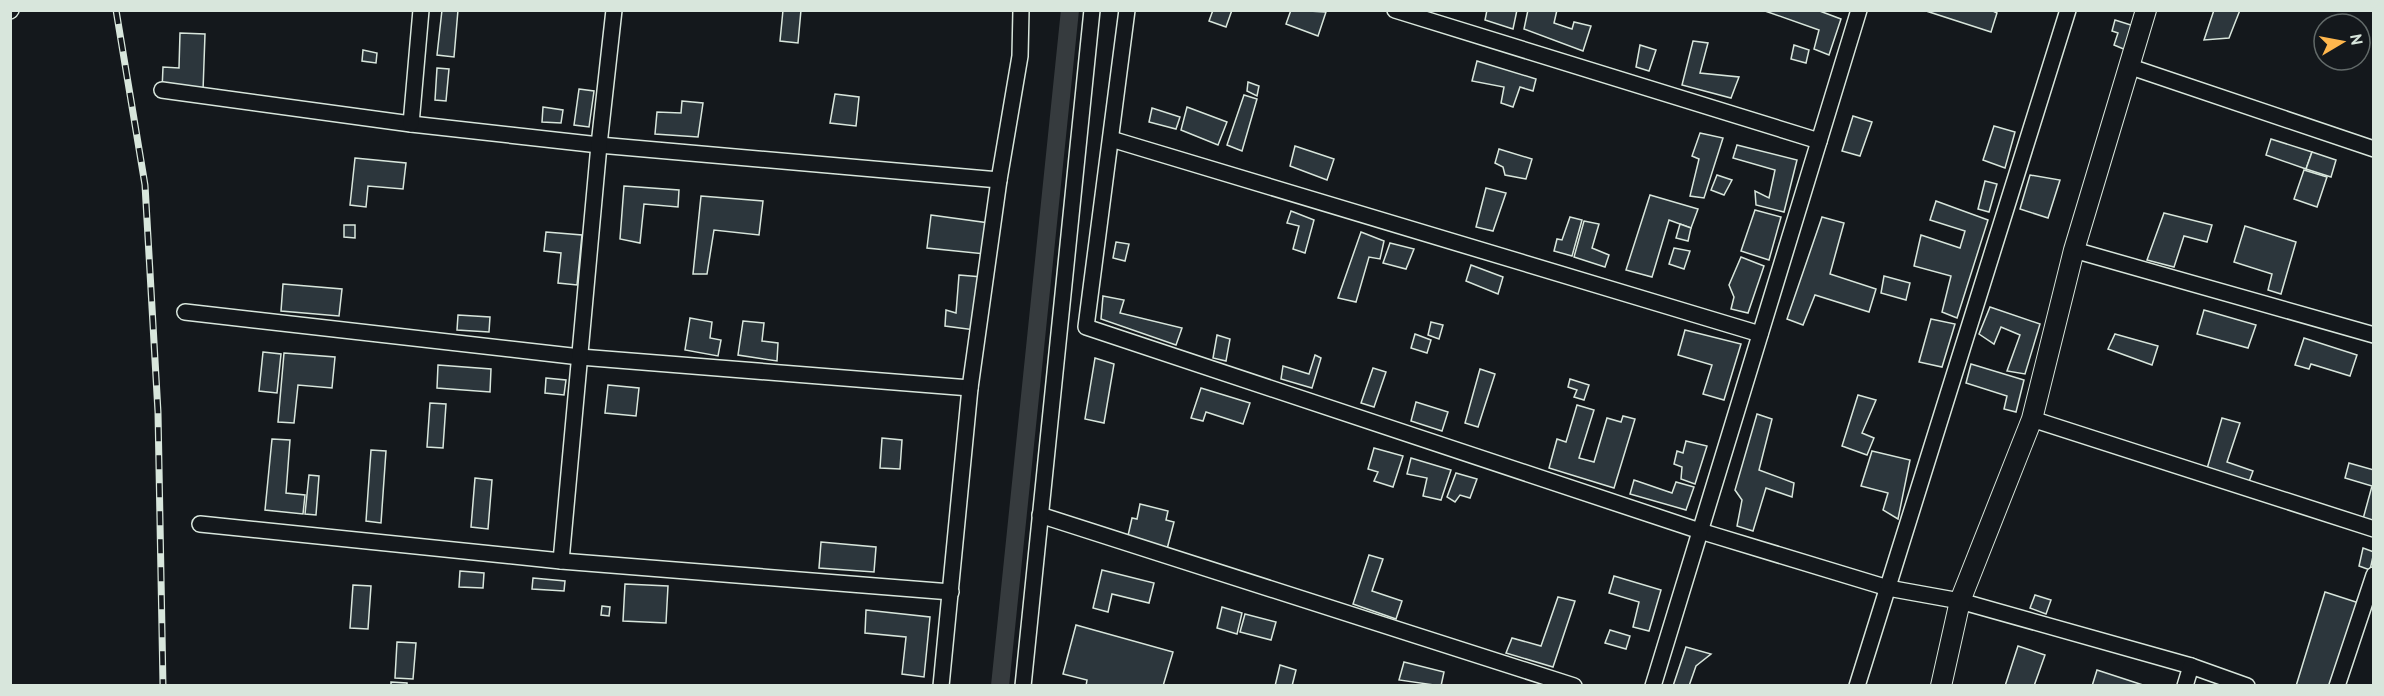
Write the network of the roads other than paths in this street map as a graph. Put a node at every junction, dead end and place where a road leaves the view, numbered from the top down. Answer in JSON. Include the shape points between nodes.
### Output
{"nodes":[{"id":1,"x":422,"y":10,"type":"edge"},
{"id":2,"x":614,"y":10,"type":"edge"},
{"id":3,"x":1021,"y":10,"type":"edge"},
{"id":4,"x":1092,"y":10,"type":"edge"},
{"id":5,"x":1126,"y":10,"type":"edge"},
{"id":6,"x":1395,"y":10,"type":"edge"},
{"id":7,"x":1859,"y":10,"type":"edge"},
{"id":8,"x":2146,"y":10,"type":"edge"},
{"id":9,"x":2065,"y":11,"type":"edge"},
{"id":10,"x":2128,"y":66,"type":"junction"},
{"id":11,"x":162,"y":90,"type":"dead end"},
{"id":12,"x":411,"y":124,"type":"junction"},
{"id":13,"x":1111,"y":139,"type":"junction"},
{"id":14,"x":1819,"y":141,"type":"junction"},
{"id":15,"x":599,"y":145,"type":"junction"},
{"id":16,"x":2373,"y":149,"type":"edge"},
{"id":17,"x":999,"y":180,"type":"junction"},
{"id":18,"x":2074,"y":250,"type":"junction"},
{"id":19,"x":185,"y":312,"type":"dead end"},
{"id":20,"x":1760,"y":334,"type":"junction"},
{"id":21,"x":2373,"y":335,"type":"edge"},
{"id":22,"x":580,"y":357,"type":"junction"},
{"id":23,"x":970,"y":388,"type":"junction"},
{"id":24,"x":2032,"y":419,"type":"junction"},
{"id":25,"x":1041,"y":515,"type":"junction"},
{"id":26,"x":200,"y":524,"type":"dead end"},
{"id":27,"x":2373,"y":529,"type":"edge"},
{"id":28,"x":1700,"y":531,"type":"junction"},
{"id":29,"x":561,"y":561,"type":"junction"},
{"id":30,"x":2373,"y":575,"type":"edge"},
{"id":31,"x":1887,"y":588,"type":"junction"},
{"id":32,"x":951,"y":592,"type":"junction"},
{"id":33,"x":1960,"y":602,"type":"junction"},
{"id":34,"x":2191,"y":666,"type":"junction"},
{"id":35,"x":941,"y":686,"type":"edge"},
{"id":36,"x":1023,"y":686,"type":"edge"},
{"id":37,"x":1574,"y":686,"type":"edge"},
{"id":38,"x":1653,"y":686,"type":"edge"},
{"id":39,"x":1857,"y":686,"type":"edge"},
{"id":40,"x":1941,"y":686,"type":"edge"},
{"id":41,"x":2185,"y":686,"type":"edge"},
{"id":42,"x":2247,"y":686,"type":"edge"},
{"id":43,"x":2337,"y":686,"type":"edge"}],
"edges":[{"from":1,"to":12,"type":"street"},
{"from":2,"to":15,"type":"street"},
{"from":3,"to":17,"type":"street","via":[[1020,56]]},
{"from":4,"to":25,"type":"street"},
{"from":5,"to":13,"type":"street"},
{"from":6,"to":14,"type":"street"},
{"from":7,"to":14,"type":"street"},
{"from":8,"to":10,"type":"street"},
{"from":9,"to":31,"type":"street"},
{"from":10,"to":16,"type":"street"},
{"from":10,"to":18,"type":"street"},
{"from":11,"to":12,"type":"street"},
{"from":12,"to":15,"type":"street"},
{"from":13,"to":20,"type":"street"},
{"from":13,"to":28,"type":"street","via":[[1086,327]]},
{"from":14,"to":20,"type":"street"},
{"from":15,"to":17,"type":"street"},
{"from":15,"to":22,"type":"street"},
{"from":17,"to":23,"type":"street"},
{"from":18,"to":21,"type":"street"},
{"from":18,"to":24,"type":"street"},
{"from":19,"to":22,"type":"street"},
{"from":20,"to":28,"type":"street"},
{"from":22,"to":23,"type":"street"},
{"from":22,"to":29,"type":"street"},
{"from":23,"to":32,"type":"street"},
{"from":24,"to":27,"type":"street"},
{"from":24,"to":33,"type":"street"},
{"from":25,"to":36,"type":"street"},
{"from":25,"to":37,"type":"street"},
{"from":26,"to":29,"type":"street"},
{"from":28,"to":31,"type":"street"},
{"from":28,"to":38,"type":"street"},
{"from":29,"to":32,"type":"street"},
{"from":30,"to":43,"type":"street"},
{"from":31,"to":33,"type":"street"},
{"from":31,"to":39,"type":"street"},
{"from":32,"to":35,"type":"street"},
{"from":33,"to":34,"type":"street"},
{"from":33,"to":40,"type":"street"},
{"from":34,"to":41,"type":"street"},
{"from":34,"to":42,"type":"street"}]}
